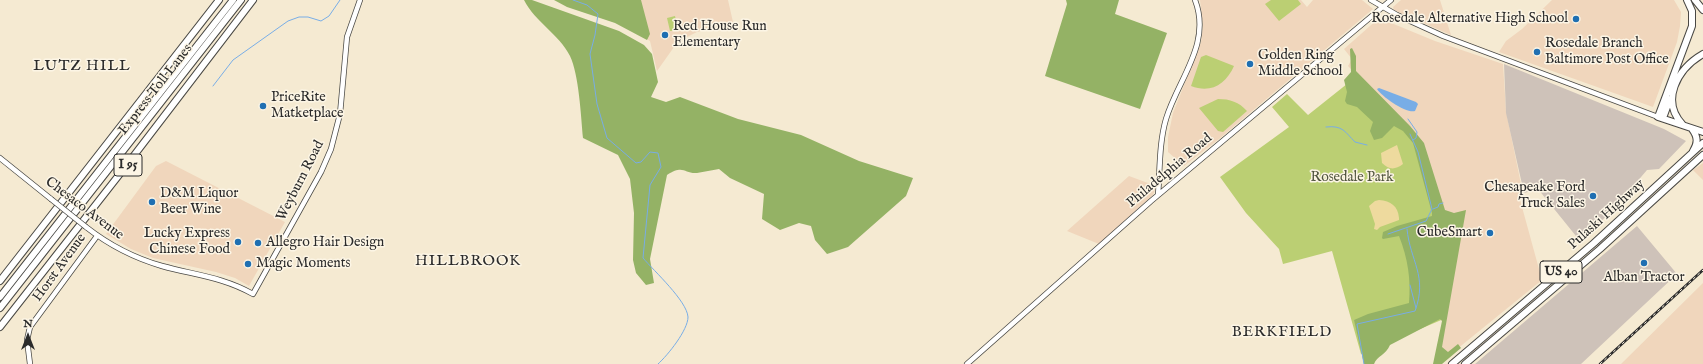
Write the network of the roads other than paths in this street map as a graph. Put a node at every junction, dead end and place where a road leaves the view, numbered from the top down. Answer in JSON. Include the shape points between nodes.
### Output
{"nodes":[{"id":1,"x":219,"y":0,"type":"edge"},
{"id":2,"x":233,"y":0,"type":"edge"},
{"id":3,"x":241,"y":0,"type":"edge"},
{"id":4,"x":253,"y":0,"type":"edge"},
{"id":5,"x":360,"y":0,"type":"edge"},
{"id":6,"x":1195,"y":0,"type":"edge"},
{"id":7,"x":1371,"y":0,"type":"edge"},
{"id":8,"x":1391,"y":0,"type":"edge"},
{"id":9,"x":1687,"y":0,"type":"edge"},
{"id":10,"x":1695,"y":0,"type":"edge"},
{"id":11,"x":1382,"y":7,"type":"junction"},
{"id":12,"x":1703,"y":10,"type":"edge"},
{"id":13,"x":1703,"y":54,"type":"edge"},
{"id":14,"x":1672,"y":94,"type":"junction"},
{"id":15,"x":1660,"y":117,"type":"junction"},
{"id":16,"x":1685,"y":126,"type":"junction"},
{"id":17,"x":1692,"y":129,"type":"junction"},
{"id":18,"x":1703,"y":132,"type":"edge"},
{"id":19,"x":1703,"y":143,"type":"edge"},
{"id":20,"x":1703,"y":155,"type":"edge"},
{"id":21,"x":1689,"y":156,"type":"junction"},
{"id":22,"x":0,"y":158,"type":"edge"},
{"id":23,"x":1703,"y":159,"type":"edge"},
{"id":24,"x":1689,"y":168,"type":"junction"},
{"id":25,"x":1158,"y":195,"type":"junction"},
{"id":26,"x":97,"y":236,"type":"junction"},
{"id":27,"x":0,"y":281,"type":"edge"},
{"id":28,"x":253,"y":294,"type":"joint"},
{"id":29,"x":0,"y":297,"type":"edge"},
{"id":30,"x":0,"y":308,"type":"edge"},
{"id":31,"x":0,"y":327,"type":"edge"},
{"id":32,"x":30,"y":364,"type":"edge"},
{"id":33,"x":967,"y":364,"type":"edge"},
{"id":34,"x":1452,"y":364,"type":"edge"},
{"id":35,"x":1465,"y":364,"type":"edge"}],
"edges":[{"from":1,"to":27,"type":"highway","number":"I 95"},
{"from":2,"to":29,"type":"highway","name":"Express Toll Lanes"},
{"from":3,"to":30,"type":"highway","name":"Express Toll Lanes"},
{"from":4,"to":31,"type":"highway","number":"I 95"},
{"from":5,"to":28,"type":"street","name":"Weyburn Road","via":[[347,37],[340,114],[331,149],[319,176]]},
{"from":6,"to":25,"type":"street","via":[[1199,21],[1198,42],[1165,124]]},
{"from":7,"to":11,"type":"street"},
{"from":8,"to":11,"type":"street","name":"Philadelphia Road"},
{"from":9,"to":15,"type":"highway","via":[[1692,11],[1692,26]]},
{"from":10,"to":12,"type":"highway"},
{"from":11,"to":15,"type":"street","via":[[1443,36]]},
{"from":11,"to":25,"type":"street","name":"Philadelphia Road"},
{"from":13,"to":14,"type":"highway","via":[[1684,71]]},
{"from":14,"to":15,"type":"highway"},
{"from":14,"to":16,"type":"highway","via":[[1673,111]]},
{"from":15,"to":16,"type":"highway"},
{"from":16,"to":17,"type":"highway"},
{"from":17,"to":18,"type":"highway"},
{"from":17,"to":21,"type":"highway","via":[[1697,140]]},
{"from":19,"to":21,"type":"highway","name":"Pulaski Highway","number":"US 40"},
{"from":20,"to":24,"type":"highway","name":"Pulaski Highway","number":"US 40"},
{"from":21,"to":34,"type":"highway","name":"Pulaski Highway","number":"US 40","via":[[1594,243]]},
{"from":22,"to":26,"type":"street","name":"Chesaco Avenue","bridge":true},
{"from":23,"to":24,"type":"highway"},
{"from":24,"to":35,"type":"highway","name":"Pulaski Highway","number":"US 40","via":[[1600,249]]},
{"from":25,"to":33,"type":"street","name":"Philadelphia Road"},
{"from":26,"to":28,"type":"street","name":"Chesaco Avenue","via":[[128,254],[149,262],[225,281]]},
{"from":26,"to":32,"type":"street","name":"Horst Avenue","via":[[33,323],[28,333]]}]}
